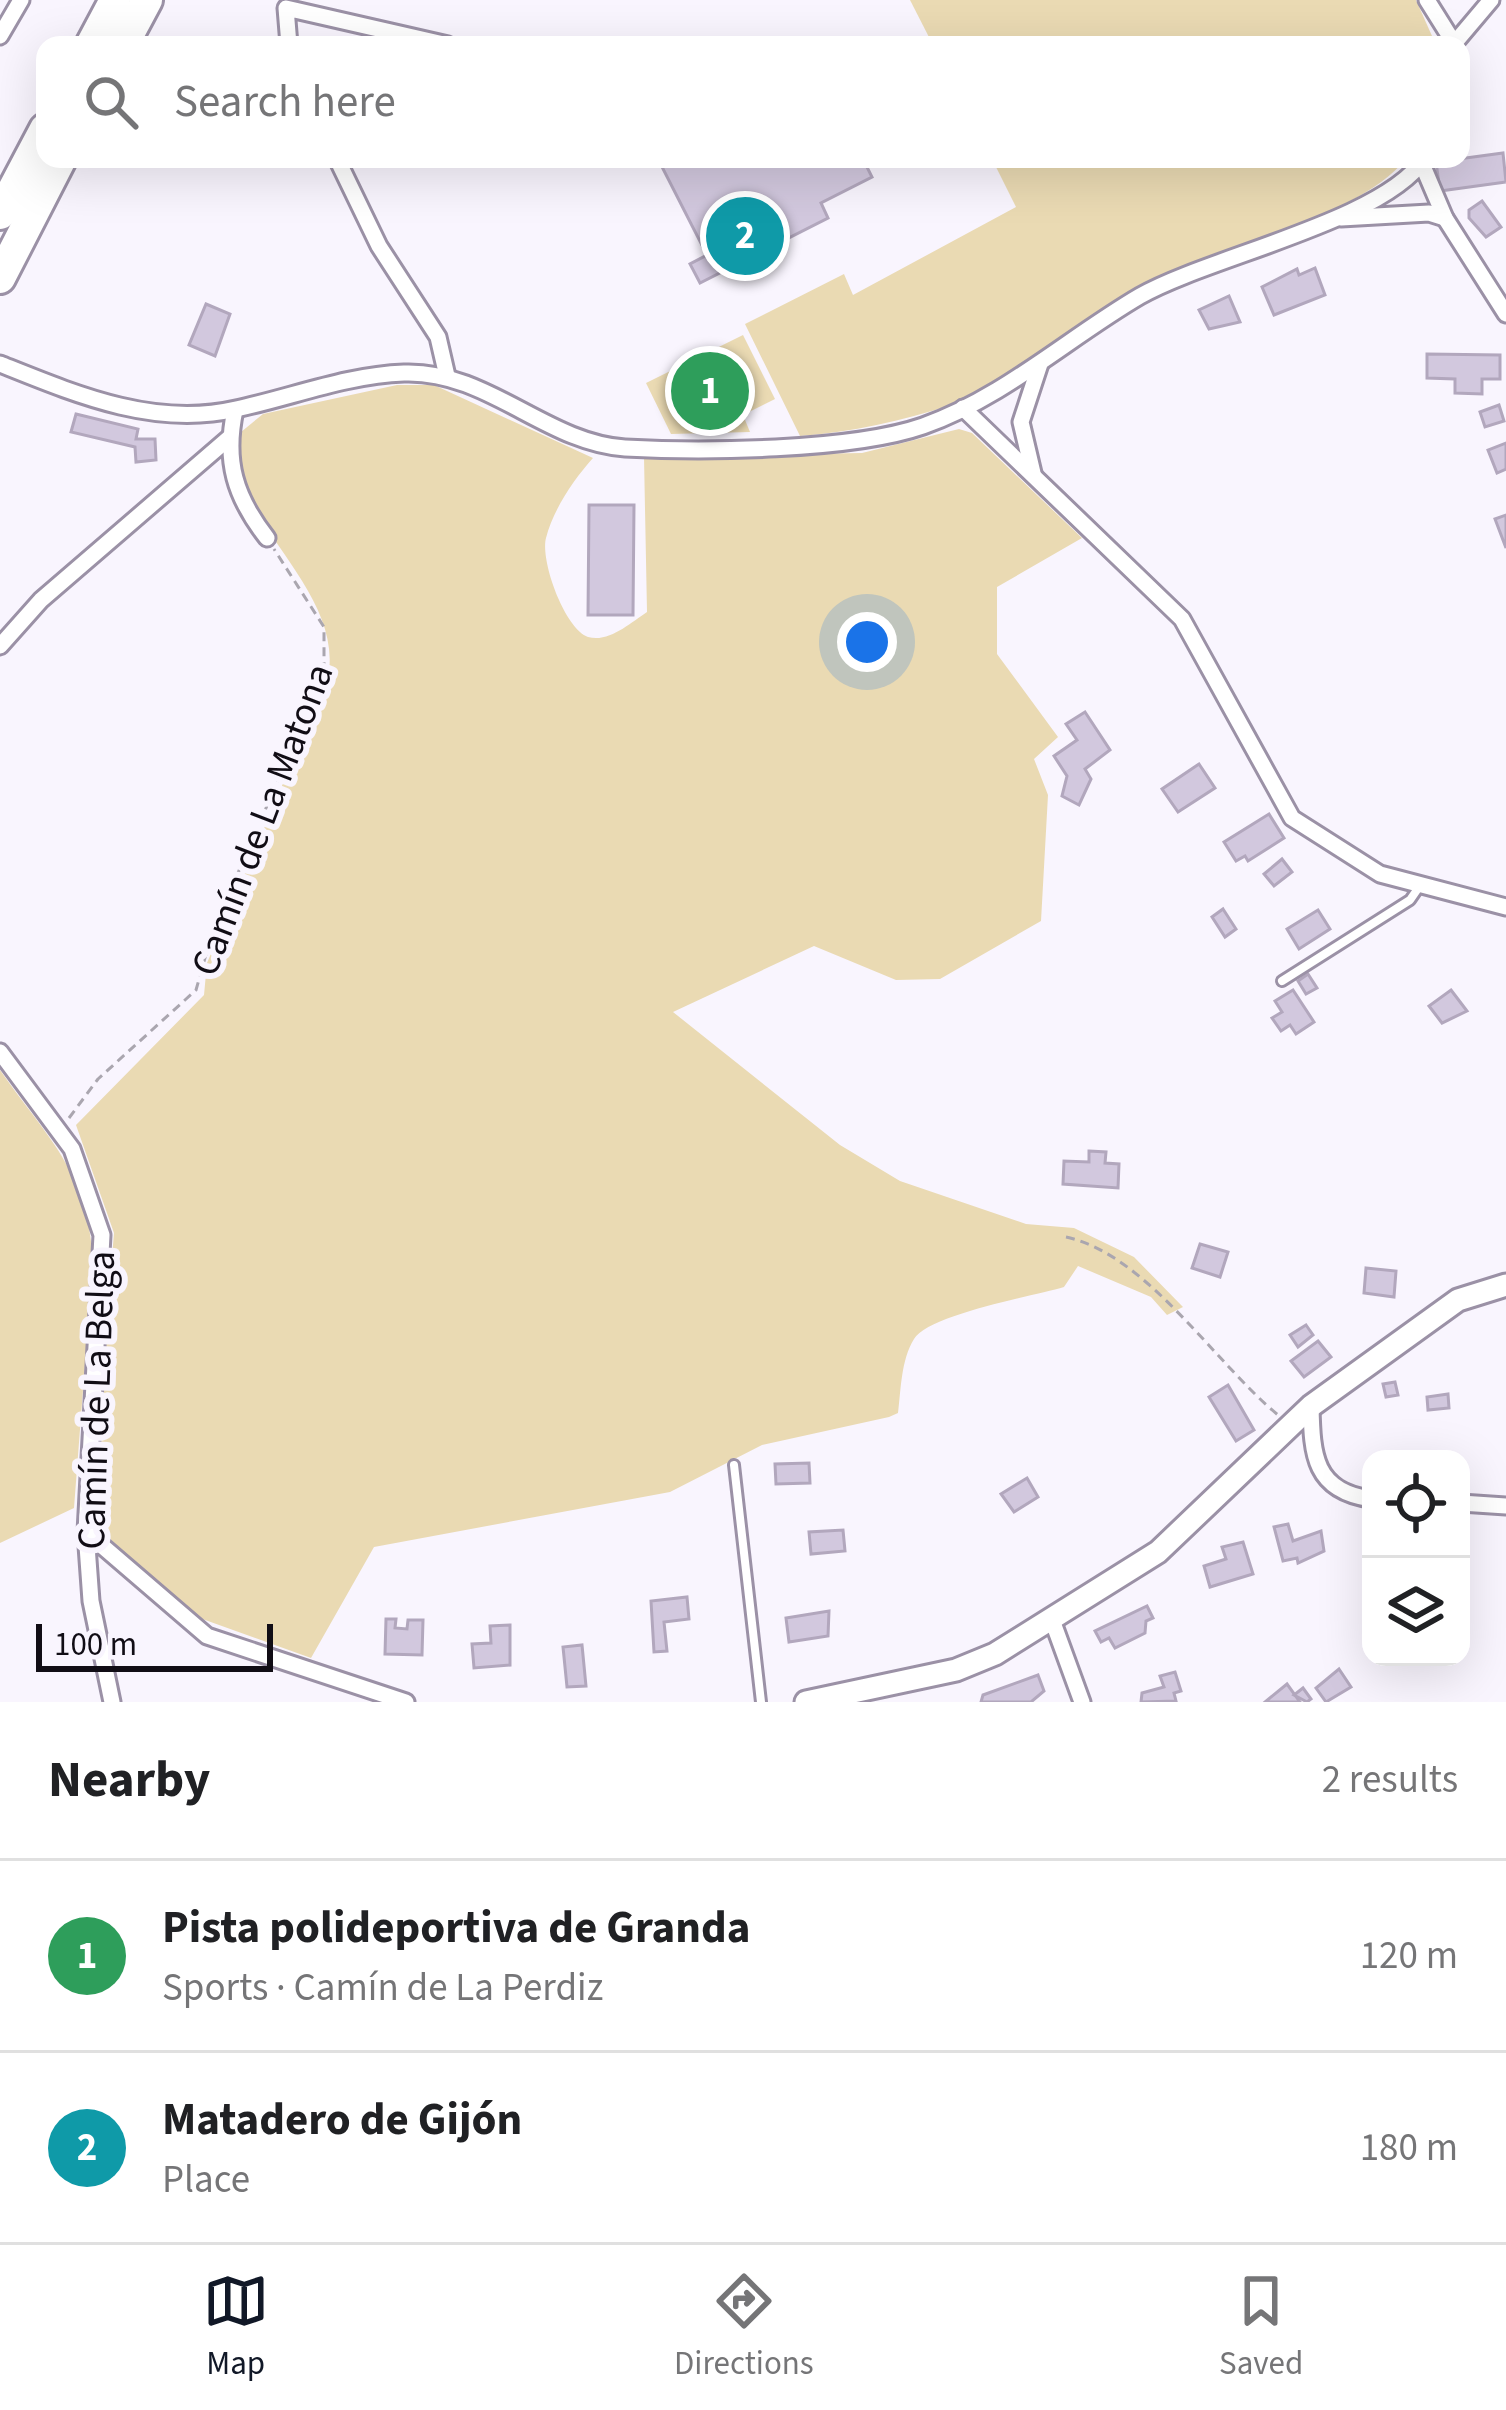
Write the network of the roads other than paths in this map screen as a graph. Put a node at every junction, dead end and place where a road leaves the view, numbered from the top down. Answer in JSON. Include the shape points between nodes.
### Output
{"nodes":[{"id":1,"x":21,"y":0,"type":"edge"},
{"id":2,"x":115,"y":0,"type":"edge"},
{"id":3,"x":148,"y":0,"type":"edge"},
{"id":4,"x":1427,"y":0,"type":"edge"},
{"id":5,"x":1491,"y":0,"type":"edge"},
{"id":6,"x":286,"y":4,"type":"edge"},
{"id":7,"x":0,"y":36,"type":"edge"},
{"id":8,"x":96,"y":36,"type":"edge"},
{"id":9,"x":128,"y":36,"type":"edge"},
{"id":10,"x":288,"y":36,"type":"edge"},
{"id":11,"x":412,"y":36,"type":"edge"},
{"id":12,"x":1449,"y":36,"type":"edge"},
{"id":13,"x":1461,"y":36,"type":"edge"},
{"id":14,"x":36,"y":146,"type":"edge"},
{"id":15,"x":56,"y":168,"type":"edge"},
{"id":16,"x":341,"y":168,"type":"edge"},
{"id":17,"x":1412,"y":168,"type":"edge"},
{"id":18,"x":1426,"y":168,"type":"edge"},
{"id":19,"x":0,"y":214,"type":"edge"},
{"id":20,"x":1445,"y":218,"type":"junction"},
{"id":21,"x":1332,"y":219,"type":"junction"},
{"id":22,"x":0,"y":278,"type":"edge"},
{"id":23,"x":1506,"y":314,"type":"edge"},
{"id":24,"x":1041,"y":363,"type":"junction"},
{"id":25,"x":0,"y":364,"type":"edge"},
{"id":26,"x":447,"y":376,"type":"junction"},
{"id":27,"x":963,"y":408,"type":"junction"},
{"id":28,"x":235,"y":410,"type":"junction"},
{"id":29,"x":229,"y":438,"type":"junction"},
{"id":30,"x":1037,"y":481,"type":"junction"},
{"id":31,"x":267,"y":538,"type":"road end"},
{"id":32,"x":0,"y":646,"type":"edge"},
{"id":33,"x":1420,"y":886,"type":"junction"},
{"id":34,"x":1506,"y":908,"type":"edge"},
{"id":35,"x":1282,"y":981,"type":"dead end"},
{"id":36,"x":0,"y":1052,"type":"edge"},
{"id":37,"x":1506,"y":1285,"type":"edge"},
{"id":38,"x":1311,"y":1406,"type":"junction"},
{"id":39,"x":734,"y":1465,"type":"dead end"},
{"id":40,"x":1362,"y":1496,"type":"edge"},
{"id":41,"x":1470,"y":1504,"type":"edge"},
{"id":42,"x":1506,"y":1506,"type":"edge"},
{"id":43,"x":86,"y":1532,"type":"junction"},
{"id":44,"x":1051,"y":1617,"type":"junction"},
{"id":45,"x":112,"y":1702,"type":"edge"},
{"id":46,"x":406,"y":1702,"type":"edge"},
{"id":47,"x":761,"y":1702,"type":"edge"},
{"id":48,"x":806,"y":1702,"type":"edge"},
{"id":49,"x":1082,"y":1702,"type":"edge"}],
"edges":[{"from":1,"to":7,"type":"street"},
{"from":2,"to":8,"type":"highway"},
{"from":3,"to":9,"type":"highway"},
{"from":4,"to":12,"type":"street"},
{"from":5,"to":13,"type":"street"},
{"from":6,"to":10,"type":"street"},
{"from":6,"to":11,"type":"street"},
{"from":14,"to":19,"type":"highway"},
{"from":15,"to":22,"type":"highway"},
{"from":16,"to":26,"type":"street","via":[[444,348]]},
{"from":17,"to":21,"type":"street"},
{"from":18,"to":20,"type":"street"},
{"from":20,"to":21,"type":"street"},
{"from":20,"to":23,"type":"street"},
{"from":21,"to":24,"type":"street","via":[[1157,288]]},
{"from":24,"to":27,"type":"street"},
{"from":24,"to":30,"type":"street","via":[[1021,422]]},
{"from":25,"to":28,"type":"street","via":[[160,416]]},
{"from":26,"to":27,"type":"street","via":[[591,444],[627,448],[843,444],[921,427]]},
{"from":26,"to":28,"type":"street","via":[[404,373],[320,386]]},
{"from":27,"to":30,"type":"street"},
{"from":28,"to":29,"type":"street"},
{"from":29,"to":31,"type":"street","via":[[230,468]]},
{"from":29,"to":32,"type":"street","via":[[41,600]]},
{"from":30,"to":33,"type":"street","via":[[1182,619],[1292,818],[1380,874]]},
{"from":33,"to":34,"type":"street"},
{"from":33,"to":35,"type":"lane","via":[[1410,901]]},
{"from":36,"to":43,"type":"street","name":"Camín de La Belga","via":[[60,1128],[102,1235]]},
{"from":37,"to":38,"type":"street","via":[[1458,1300]]},
{"from":38,"to":40,"type":"street","via":[[1315,1468],[1336,1489]]},
{"from":38,"to":44,"type":"street","via":[[1158,1552]]},
{"from":39,"to":47,"type":"lane"},
{"from":41,"to":42,"type":"street"},
{"from":43,"to":45,"type":"street","name":"Camín de La Belga"},
{"from":43,"to":46,"type":"street","via":[[207,1636]]},
{"from":44,"to":48,"type":"street","via":[[956,1670]]},
{"from":44,"to":49,"type":"street"}]}
